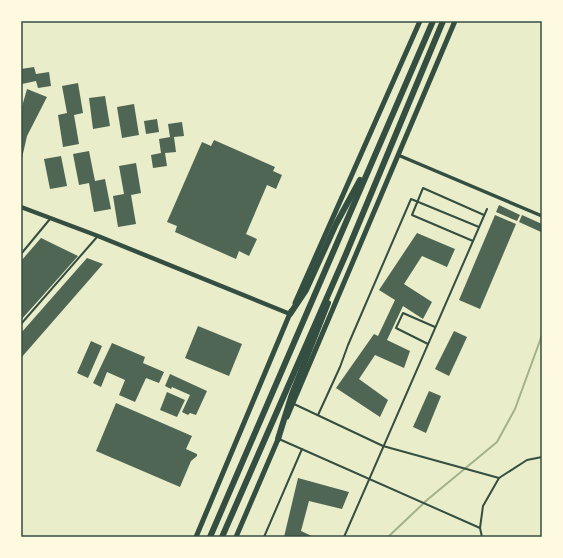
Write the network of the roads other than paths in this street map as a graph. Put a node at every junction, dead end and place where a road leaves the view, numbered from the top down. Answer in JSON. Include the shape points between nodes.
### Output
{"nodes":[{"id":1,"x":420,"y":21,"type":"edge"},
{"id":2,"x":432,"y":21,"type":"edge"},
{"id":3,"x":443,"y":21,"type":"edge"},
{"id":4,"x":455,"y":21,"type":"edge"},
{"id":5,"x":380,"y":144,"type":"junction"},
{"id":6,"x":398,"y":155,"type":"junction"},
{"id":7,"x":417,"y":201,"type":"junction"},
{"id":8,"x":21,"y":207,"type":"edge"},
{"id":9,"x":487,"y":209,"type":"dead end"},
{"id":10,"x":484,"y":215,"type":"junction"},
{"id":11,"x":542,"y":216,"type":"edge"},
{"id":12,"x":51,"y":218,"type":"junction"},
{"id":13,"x":479,"y":227,"type":"junction"},
{"id":14,"x":98,"y":236,"type":"junction"},
{"id":15,"x":473,"y":241,"type":"junction"},
{"id":16,"x":21,"y":254,"type":"edge"},
{"id":17,"x":346,"y":254,"type":"junction"},
{"id":18,"x":290,"y":314,"type":"junction"},
{"id":19,"x":21,"y":324,"type":"edge"},
{"id":20,"x":435,"y":327,"type":"junction"},
{"id":21,"x":428,"y":344,"type":"junction"},
{"id":22,"x":293,"y":403,"type":"junction"},
{"id":23,"x":318,"y":415,"type":"junction"},
{"id":24,"x":278,"y":439,"type":"junction"},
{"id":25,"x":383,"y":446,"type":"junction"},
{"id":26,"x":302,"y":449,"type":"junction"},
{"id":27,"x":542,"y":457,"type":"edge"},
{"id":28,"x":499,"y":478,"type":"junction"},
{"id":29,"x":369,"y":479,"type":"junction"},
{"id":30,"x":480,"y":528,"type":"junction"},
{"id":31,"x":196,"y":537,"type":"edge"},
{"id":32,"x":210,"y":537,"type":"edge"},
{"id":33,"x":222,"y":537,"type":"edge"},
{"id":34,"x":236,"y":537,"type":"edge"},
{"id":35,"x":264,"y":537,"type":"edge"},
{"id":36,"x":344,"y":537,"type":"edge"},
{"id":37,"x":482,"y":537,"type":"edge"}],
"edges":[{"from":1,"to":18,"type":"main road"},
{"from":2,"to":5,"type":"highway"},
{"from":3,"to":17,"type":"highway"},
{"from":4,"to":6,"type":"main road"},
{"from":5,"to":18,"type":"highway","via":[[336,224],[306,290]]},
{"from":5,"to":32,"type":"highway"},
{"from":6,"to":11,"type":"street"},
{"from":6,"to":22,"type":"main road"},
{"from":7,"to":10,"type":"lane","via":[[423,188]]},
{"from":7,"to":13,"type":"lane"},
{"from":7,"to":15,"type":"lane","via":[[412,215]]},
{"from":7,"to":23,"type":"lane","via":[[412,199]]},
{"from":8,"to":12,"type":"street"},
{"from":9,"to":10,"type":"lane"},
{"from":10,"to":13,"type":"lane"},
{"from":12,"to":14,"type":"street"},
{"from":12,"to":16,"type":"lane"},
{"from":13,"to":15,"type":"lane"},
{"from":14,"to":18,"type":"street"},
{"from":14,"to":19,"type":"lane"},
{"from":15,"to":20,"type":"lane"},
{"from":17,"to":24,"type":"highway","via":[[322,322],[292,394]]},
{"from":17,"to":33,"type":"highway"},
{"from":18,"to":31,"type":"main road"},
{"from":20,"to":21,"type":"lane"},
{"from":20,"to":21,"type":"lane","via":[[403,313],[396,328]]},
{"from":21,"to":25,"type":"lane"},
{"from":22,"to":23,"type":"lane"},
{"from":22,"to":24,"type":"main road"},
{"from":23,"to":25,"type":"lane"},
{"from":24,"to":26,"type":"lane"},
{"from":24,"to":34,"type":"main road"},
{"from":25,"to":28,"type":"lane"},
{"from":25,"to":29,"type":"lane"},
{"from":26,"to":29,"type":"lane"},
{"from":26,"to":35,"type":"lane"},
{"from":27,"to":28,"type":"lane","via":[[527,460]]},
{"from":28,"to":30,"type":"lane","via":[[483,506]]},
{"from":29,"to":30,"type":"lane"},
{"from":29,"to":36,"type":"lane"},
{"from":30,"to":37,"type":"lane"}]}
